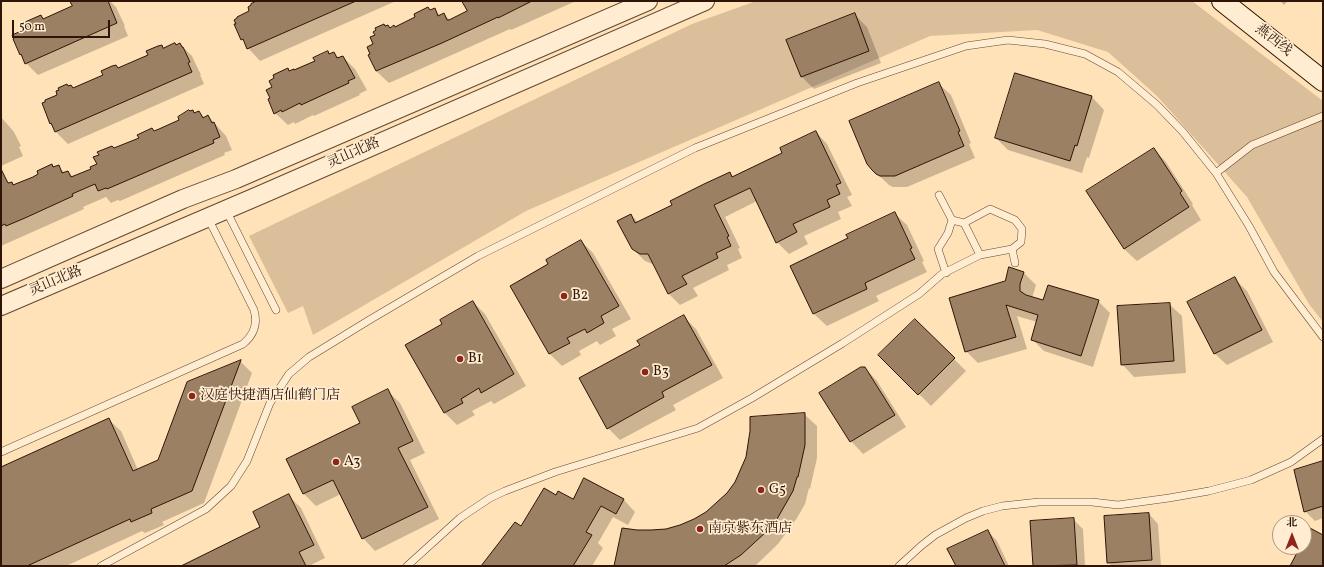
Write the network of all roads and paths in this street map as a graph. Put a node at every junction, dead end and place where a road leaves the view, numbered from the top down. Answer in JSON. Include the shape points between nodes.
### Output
{"nodes":[{"id":1,"x":648,"y":1,"type":"edge"},
{"id":2,"x":705,"y":1,"type":"edge"},
{"id":3,"x":1222,"y":1,"type":"edge"},
{"id":4,"x":1323,"y":81,"type":"edge"},
{"id":5,"x":1323,"y":116,"type":"edge"},
{"id":6,"x":1216,"y":173,"type":"junction"},
{"id":7,"x":939,"y":195,"type":"dead end"},
{"id":8,"x":226,"y":210,"type":"junction"},
{"id":9,"x":208,"y":217,"type":"junction"},
{"id":10,"x":952,"y":220,"type":"junction"},
{"id":11,"x":964,"y":223,"type":"junction"},
{"id":12,"x":1012,"y":249,"type":"junction"},
{"id":13,"x":980,"y":255,"type":"junction"},
{"id":14,"x":1015,"y":263,"type":"dead end"},
{"id":15,"x":946,"y":273,"type":"junction"},
{"id":16,"x":1,"y":279,"type":"edge"},
{"id":17,"x":1,"y":306,"type":"edge"},
{"id":18,"x":276,"y":310,"type":"dead end"},
{"id":19,"x":1323,"y":337,"type":"edge"},
{"id":20,"x":1323,"y":439,"type":"edge"},
{"id":21,"x":1,"y":452,"type":"edge"},
{"id":22,"x":101,"y":566,"type":"edge"},
{"id":23,"x":407,"y":566,"type":"edge"},
{"id":24,"x":899,"y":566,"type":"edge"}],
"edges":[{"from":1,"to":16,"type":"street","name":"灵山北路"},
{"from":2,"to":8,"type":"street","name":"灵山北路"},
{"from":3,"to":4,"type":"main road","name":"燕西线"},
{"from":5,"to":6,"type":"lane","via":[[1252,144]]},
{"from":6,"to":19,"type":"lane","via":[[1274,272]]},
{"from":6,"to":22,"type":"lane","via":[[1157,105],[1118,72],[1085,54],[1045,44],[1008,40],[966,46],[864,81],[688,152],[478,256],[309,357],[289,374],[270,403],[247,461],[231,486],[206,509]]},
{"from":7,"to":10,"type":"lane"},
{"from":8,"to":9,"type":"street","name":"灵山北路"},
{"from":8,"to":18,"type":"lane"},
{"from":9,"to":17,"type":"street","name":"灵山北路"},
{"from":9,"to":21,"type":"lane","via":[[256,316],[255,329],[248,340]]},
{"from":10,"to":11,"type":"lane"},
{"from":10,"to":15,"type":"lane","via":[[948,233],[938,249]]},
{"from":11,"to":12,"type":"lane","via":[[990,209],[1015,220],[1022,229],[1021,242]]},
{"from":11,"to":13,"type":"lane"},
{"from":12,"to":13,"type":"lane"},
{"from":12,"to":14,"type":"lane"},
{"from":13,"to":15,"type":"lane"},
{"from":15,"to":23,"type":"lane","via":[[919,294],[844,343],[698,428],[555,472],[490,498],[460,518]]},
{"from":20,"to":24,"type":"lane","via":[[1291,462],[1251,480],[1209,491],[1118,505],[1092,502],[1039,502],[1002,506],[984,511],[935,535]]}]}
